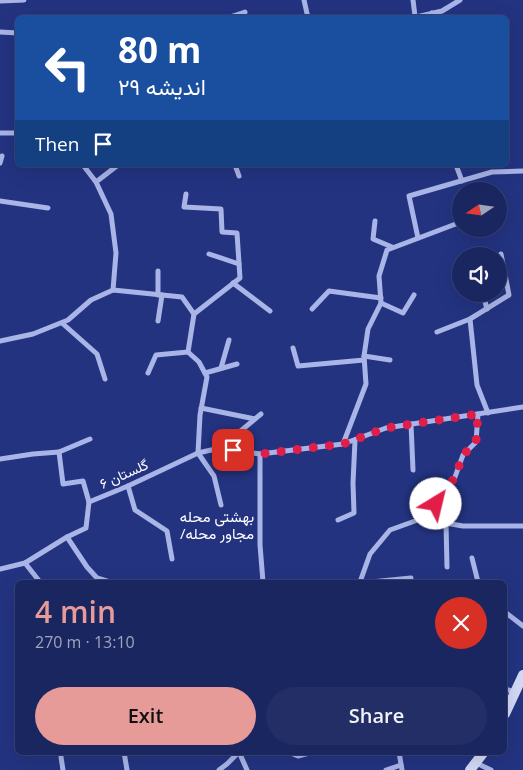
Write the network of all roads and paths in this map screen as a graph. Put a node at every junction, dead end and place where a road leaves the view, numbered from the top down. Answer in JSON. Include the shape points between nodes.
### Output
{"nodes":[{"id":1,"x":24,"y":0,"type":"edge"},
{"id":2,"x":304,"y":0,"type":"edge"},
{"id":3,"x":413,"y":0,"type":"edge"},
{"id":4,"x":460,"y":0,"type":"edge"},
{"id":5,"x":0,"y":1,"type":"edge"},
{"id":6,"x":245,"y":12,"type":"dead end"},
{"id":7,"x":432,"y":13,"type":"junction"},
{"id":8,"x":236,"y":15,"type":"edge"},
{"id":9,"x":307,"y":15,"type":"edge"},
{"id":10,"x":414,"y":15,"type":"edge"},
{"id":11,"x":427,"y":15,"type":"edge"},
{"id":12,"x":435,"y":15,"type":"edge"},
{"id":13,"x":0,"y":32,"type":"edge"},
{"id":14,"x":15,"y":33,"type":"edge"},
{"id":15,"x":0,"y":133,"type":"edge"},
{"id":16,"x":15,"y":133,"type":"edge"},
{"id":17,"x":2,"y":156,"type":"dead end"},
{"id":18,"x":0,"y":163,"type":"edge"},
{"id":19,"x":85,"y":167,"type":"edge"},
{"id":20,"x":115,"y":167,"type":"edge"},
{"id":21,"x":236,"y":167,"type":"edge"},
{"id":22,"x":457,"y":167,"type":"edge"},
{"id":23,"x":490,"y":167,"type":"edge"},
{"id":24,"x":523,"y":170,"type":"edge"},
{"id":25,"x":492,"y":172,"type":"junction"},
{"id":26,"x":238,"y":176,"type":"dead end"},
{"id":27,"x":462,"y":181,"type":"junction"},
{"id":28,"x":96,"y":182,"type":"junction"},
{"id":29,"x":186,"y":194,"type":"dead end"},
{"id":30,"x":0,"y":201,"type":"edge"},
{"id":31,"x":48,"y":208,"type":"dead end"},
{"id":32,"x":375,"y":221,"type":"dead end"},
{"id":33,"x":452,"y":225,"type":"edge"},
{"id":34,"x":418,"y":238,"type":"junction"},
{"id":35,"x":392,"y":248,"type":"junction"},
{"id":36,"x":209,"y":254,"type":"dead end"},
{"id":37,"x":240,"y":264,"type":"junction"},
{"id":38,"x":158,"y":272,"type":"dead end"},
{"id":39,"x":233,"y":283,"type":"junction"},
{"id":40,"x":507,"y":285,"type":"edge"},
{"id":41,"x":113,"y":290,"type":"junction"},
{"id":42,"x":160,"y":295,"type":"junction"},
{"id":43,"x":414,"y":295,"type":"dead end"},
{"id":44,"x":507,"y":296,"type":"edge"},
{"id":45,"x":381,"y":301,"type":"junction"},
{"id":46,"x":485,"y":302,"type":"edge"},
{"id":47,"x":498,"y":302,"type":"edge"},
{"id":48,"x":312,"y":309,"type":"dead end"},
{"id":49,"x":487,"y":309,"type":"junction"},
{"id":50,"x":270,"y":311,"type":"dead end"},
{"id":51,"x":194,"y":314,"type":"junction"},
{"id":52,"x":470,"y":319,"type":"junction"},
{"id":53,"x":158,"y":321,"type":"dead end"},
{"id":54,"x":62,"y":322,"type":"junction"},
{"id":55,"x":437,"y":332,"type":"dead end"},
{"id":56,"x":229,"y":340,"type":"dead end"},
{"id":57,"x":0,"y":341,"type":"edge"},
{"id":58,"x":293,"y":348,"type":"dead end"},
{"id":59,"x":188,"y":352,"type":"junction"},
{"id":60,"x":364,"y":358,"type":"junction"},
{"id":61,"x":390,"y":360,"type":"dead end"},
{"id":62,"x":237,"y":364,"type":"dead end"},
{"id":63,"x":221,"y":368,"type":"junction"},
{"id":64,"x":148,"y":373,"type":"dead end"},
{"id":65,"x":205,"y":373,"type":"junction"},
{"id":66,"x":105,"y":379,"type":"dead end"},
{"id":67,"x":523,"y":407,"type":"edge"},
{"id":68,"x":201,"y":408,"type":"junction"},
{"id":69,"x":488,"y":413,"type":"junction"},
{"id":70,"x":261,"y":414,"type":"dead end"},
{"id":71,"x":478,"y":414,"type":"junction"},
{"id":72,"x":255,"y":419,"type":"junction"},
{"id":73,"x":411,"y":424,"type":"junction"},
{"id":74,"x":90,"y":439,"type":"dead end"},
{"id":75,"x":355,"y":440,"type":"junction"},
{"id":76,"x":343,"y":444,"type":"junction"},
{"id":77,"x":220,"y":448,"type":"junction"},
{"id":78,"x":59,"y":452,"type":"junction"},
{"id":79,"x":198,"y":453,"type":"junction"},
{"id":80,"x":260,"y":454,"type":"junction"},
{"id":81,"x":0,"y":459,"type":"edge"},
{"id":82,"x":413,"y":470,"type":"dead end"},
{"id":83,"x":128,"y":486,"type":"junction"},
{"id":84,"x":89,"y":502,"type":"junction"},
{"id":85,"x":221,"y":505,"type":"dead end"},
{"id":86,"x":423,"y":518,"type":"junction"},
{"id":87,"x":338,"y":520,"type":"dead end"},
{"id":88,"x":446,"y":523,"type":"junction"},
{"id":89,"x":523,"y":526,"type":"edge"},
{"id":90,"x":66,"y":537,"type":"junction"},
{"id":91,"x":172,"y":558,"type":"dead end"},
{"id":92,"x":472,"y":558,"type":"dead end"},
{"id":93,"x":25,"y":562,"type":"junction"},
{"id":94,"x":447,"y":567,"type":"dead end"},
{"id":95,"x":0,"y":569,"type":"edge"},
{"id":96,"x":411,"y":578,"type":"dead end"},
{"id":97,"x":38,"y":580,"type":"edge"},
{"id":98,"x":104,"y":580,"type":"edge"},
{"id":99,"x":263,"y":580,"type":"edge"},
{"id":100,"x":361,"y":580,"type":"edge"},
{"id":101,"x":391,"y":580,"type":"edge"},
{"id":102,"x":478,"y":580,"type":"edge"},
{"id":103,"x":507,"y":614,"type":"edge"},
{"id":104,"x":523,"y":626,"type":"edge"},
{"id":105,"x":523,"y":675,"type":"edge"},
{"id":106,"x":510,"y":690,"type":"edge"},
{"id":107,"x":507,"y":704,"type":"edge"},
{"id":108,"x":124,"y":755,"type":"edge"},
{"id":109,"x":236,"y":755,"type":"edge"},
{"id":110,"x":240,"y":755,"type":"edge"},
{"id":111,"x":399,"y":755,"type":"edge"},
{"id":112,"x":482,"y":755,"type":"edge"},
{"id":113,"x":61,"y":758,"type":"dead end"},
{"id":114,"x":473,"y":766,"type":"edge"},
{"id":115,"x":401,"y":768,"type":"edge"},
{"id":116,"x":63,"y":770,"type":"edge"},
{"id":117,"x":127,"y":770,"type":"edge"},
{"id":118,"x":219,"y":770,"type":"edge"},
{"id":119,"x":247,"y":770,"type":"edge"},
{"id":120,"x":386,"y":770,"type":"edge"},
{"id":121,"x":491,"y":770,"type":"edge"}],
"edges":[{"from":1,"to":5,"type":"street"},
{"from":2,"to":9,"type":"street"},
{"from":3,"to":10,"type":"street"},
{"from":4,"to":7,"type":"street"},
{"from":6,"to":8,"type":"street"},
{"from":7,"to":11,"type":"street"},
{"from":7,"to":12,"type":"street"},
{"from":13,"to":14,"type":"street"},
{"from":15,"to":16,"type":"street"},
{"from":17,"to":18,"type":"street"},
{"from":19,"to":28,"type":"street"},
{"from":20,"to":28,"type":"street"},
{"from":21,"to":26,"type":"street"},
{"from":22,"to":27,"type":"street"},
{"from":23,"to":25,"type":"street"},
{"from":24,"to":25,"type":"street"},
{"from":25,"to":27,"type":"street"},
{"from":27,"to":34,"type":"street","via":[[409,196]]},
{"from":28,"to":41,"type":"street","via":[[111,214],[116,253]]},
{"from":29,"to":37,"type":"street","via":[[184,207],[221,209],[222,232],[238,233]]},
{"from":30,"to":31,"type":"street"},
{"from":32,"to":35,"type":"street","via":[[373,239]]},
{"from":33,"to":34,"type":"street"},
{"from":34,"to":35,"type":"street"},
{"from":35,"to":45,"type":"street","via":[[387,250],[379,276]]},
{"from":36,"to":37,"type":"street"},
{"from":37,"to":39,"type":"street","via":[[240,278]]},
{"from":38,"to":42,"type":"street"},
{"from":39,"to":50,"type":"street"},
{"from":39,"to":51,"type":"street"},
{"from":40,"to":44,"type":"street"},
{"from":41,"to":42,"type":"street"},
{"from":41,"to":54,"type":"street","via":[[91,300]]},
{"from":42,"to":51,"type":"street","via":[[182,297]]},
{"from":42,"to":53,"type":"street"},
{"from":43,"to":45,"type":"street","via":[[403,312]]},
{"from":45,"to":48,"type":"street","via":[[329,291]]},
{"from":45,"to":60,"type":"street","via":[[368,329]]},
{"from":46,"to":49,"type":"street"},
{"from":47,"to":49,"type":"street"},
{"from":49,"to":52,"type":"street"},
{"from":51,"to":59,"type":"street"},
{"from":52,"to":55,"type":"street"},
{"from":52,"to":69,"type":"street","via":[[477,385]]},
{"from":54,"to":57,"type":"street","via":[[33,334]]},
{"from":54,"to":66,"type":"street","via":[[97,354]]},
{"from":56,"to":63,"type":"street"},
{"from":58,"to":60,"type":"street","via":[[298,366]]},
{"from":59,"to":64,"type":"street","via":[[156,355]]},
{"from":59,"to":65,"type":"street"},
{"from":60,"to":61,"type":"street"},
{"from":60,"to":76,"type":"street","via":[[366,384]]},
{"from":62,"to":63,"type":"street"},
{"from":63,"to":65,"type":"street"},
{"from":65,"to":68,"type":"street"},
{"from":67,"to":69,"type":"street"},
{"from":68,"to":72,"type":"street"},
{"from":68,"to":79,"type":"street"},
{"from":69,"to":71,"type":"street"},
{"from":70,"to":72,"type":"street"},
{"from":71,"to":73,"type":"street"},
{"from":71,"to":86,"type":"street","via":[[476,442],[463,455],[455,477]]},
{"from":72,"to":77,"type":"street"},
{"from":73,"to":75,"type":"street","via":[[386,428]]},
{"from":73,"to":82,"type":"street"},
{"from":74,"to":78,"type":"street"},
{"from":75,"to":76,"type":"street"},
{"from":75,"to":87,"type":"street","via":[[354,513]]},
{"from":76,"to":80,"type":"street"},
{"from":77,"to":79,"type":"street","name":"گلستان ۶"},
{"from":77,"to":80,"type":"street"},
{"from":78,"to":81,"type":"street"},
{"from":78,"to":84,"type":"street","via":[[63,484],[82,481]]},
{"from":79,"to":83,"type":"street","name":"گلستان ۶"},
{"from":79,"to":85,"type":"street","via":[[214,476]]},
{"from":80,"to":99,"type":"street"},
{"from":83,"to":84,"type":"street","name":"گلستان ۶"},
{"from":83,"to":91,"type":"street","via":[[135,510],[167,531]]},
{"from":84,"to":90,"type":"street","name":"گلستان ۶","via":[[86,528]]},
{"from":86,"to":88,"type":"street"},
{"from":86,"to":100,"type":"street","via":[[390,530],[370,554]]},
{"from":88,"to":89,"type":"street"},
{"from":88,"to":94,"type":"street"},
{"from":90,"to":93,"type":"street","name":"گلستان ۶"},
{"from":90,"to":98,"type":"street","via":[[87,567]]},
{"from":92,"to":102,"type":"street"},
{"from":93,"to":95,"type":"street","name":"گلستان ۶"},
{"from":93,"to":97,"type":"street"},
{"from":96,"to":101,"type":"street"},
{"from":103,"to":104,"type":"street"},
{"from":105,"to":106,"type":"main road"},
{"from":106,"to":107,"type":"main road"},
{"from":108,"to":117,"type":"street"},
{"from":109,"to":118,"type":"street"},
{"from":110,"to":119,"type":"street"},
{"from":111,"to":115,"type":"street"},
{"from":112,"to":114,"type":"main road"},
{"from":113,"to":116,"type":"street"},
{"from":114,"to":121,"type":"street"},
{"from":115,"to":120,"type":"street"}]}
